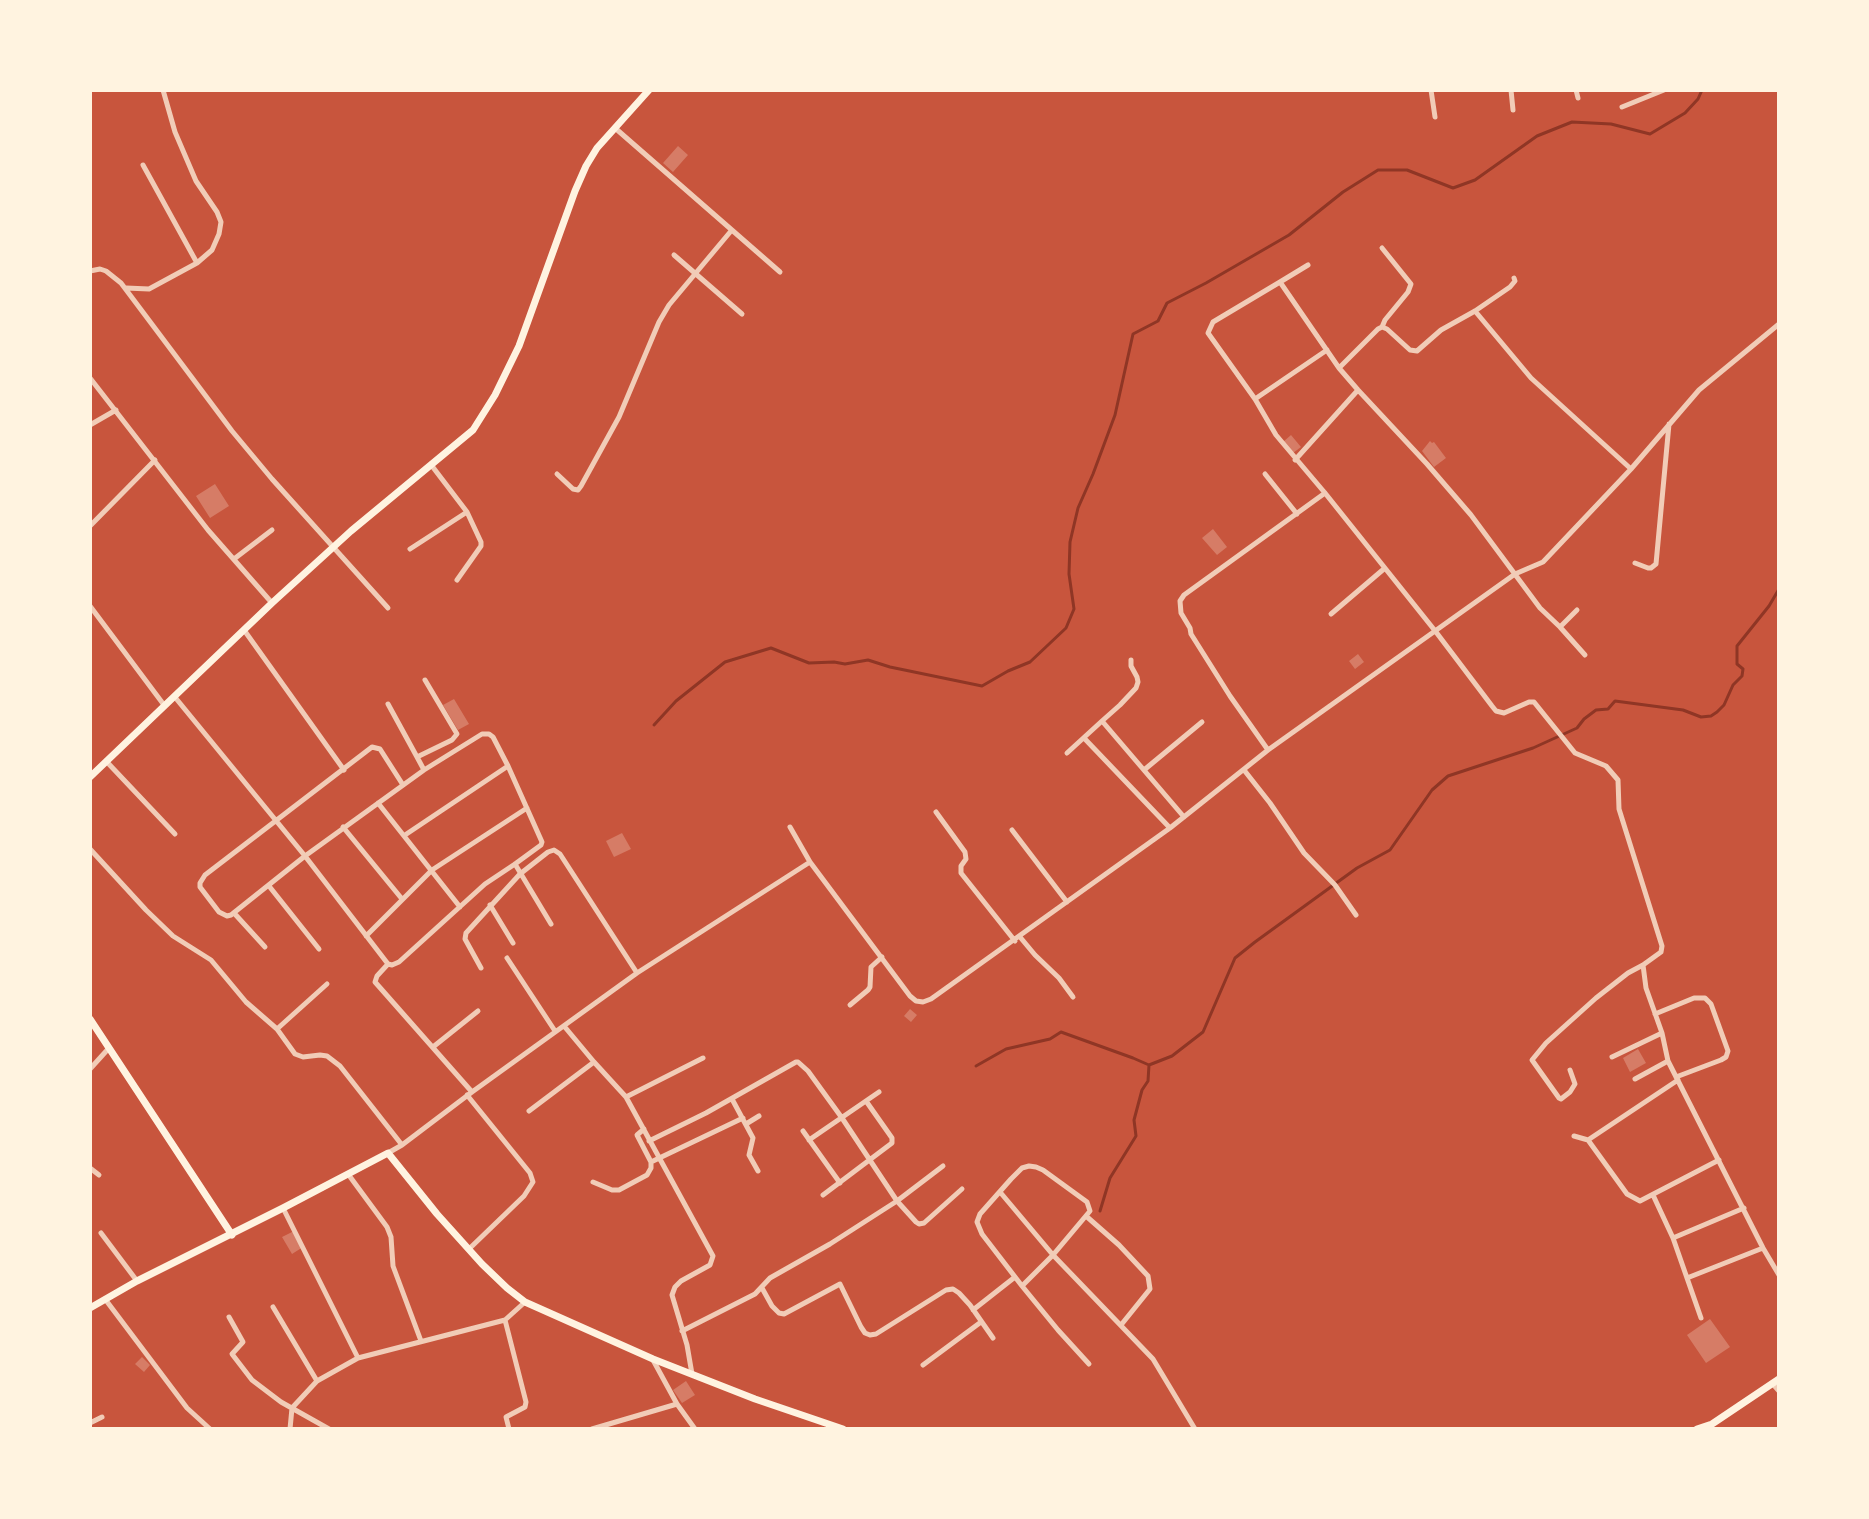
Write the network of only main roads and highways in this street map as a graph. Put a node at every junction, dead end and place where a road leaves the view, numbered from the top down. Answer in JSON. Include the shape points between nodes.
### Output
{"nodes":[{"id":1,"x":649,"y":90,"type":"edge"},
{"id":2,"x":90,"y":777,"type":"edge"},
{"id":3,"x":90,"y":1019,"type":"edge"},
{"id":4,"x":232,"y":1235,"type":"junction"},
{"id":5,"x":90,"y":1308,"type":"edge"},
{"id":6,"x":1776,"y":1381,"type":"edge"},
{"id":7,"x":1714,"y":1426,"type":"edge"},
{"id":8,"x":843,"y":1429,"type":"edge"},
{"id":9,"x":1697,"y":1429,"type":"edge"}],
"edges":[{"from":1,"to":2,"type":"main road","via":[[597,148],[575,191],[519,346],[473,430],[351,531]]},
{"from":3,"to":4,"type":"main road"},
{"from":4,"to":5,"type":"main road"},
{"from":4,"to":8,"type":"main road","via":[[388,1153],[469,1249],[525,1302],[653,1359]]},
{"from":6,"to":7,"type":"main road"},
{"from":7,"to":9,"type":"main road"}]}
